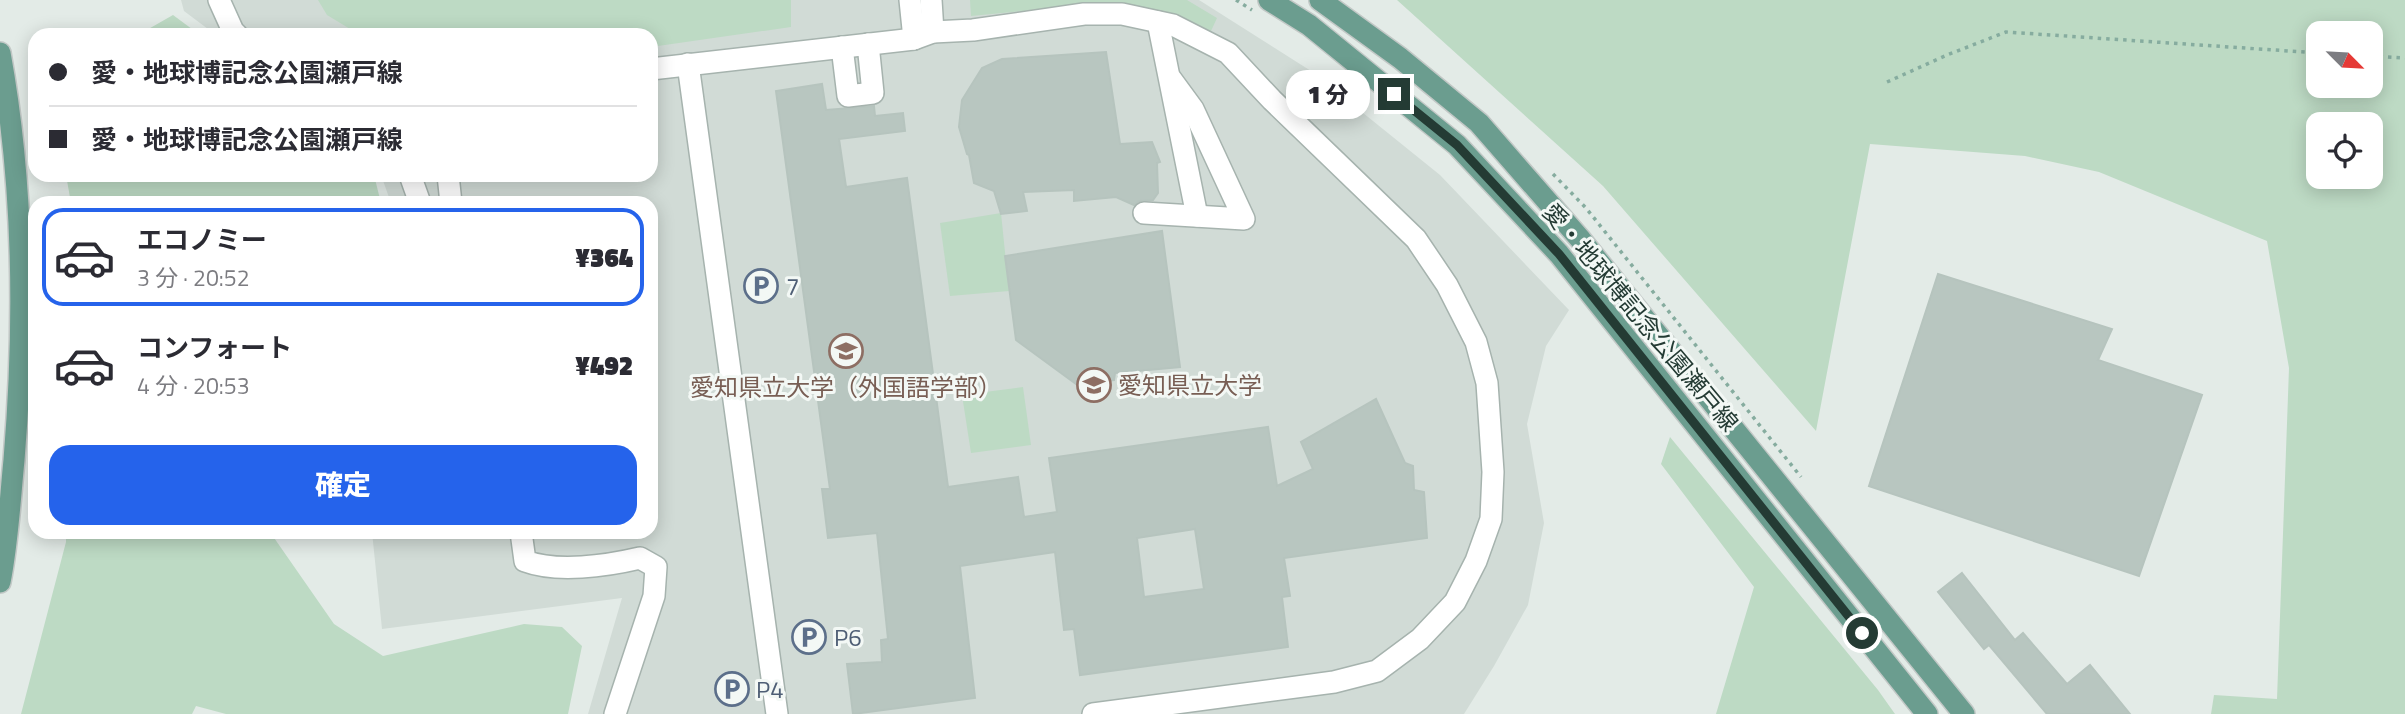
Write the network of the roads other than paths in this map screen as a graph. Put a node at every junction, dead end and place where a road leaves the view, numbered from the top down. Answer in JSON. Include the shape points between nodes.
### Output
{"nodes":[{"id":1,"x":219,"y":0,"type":"edge"},
{"id":2,"x":910,"y":0,"type":"edge"},
{"id":3,"x":930,"y":0,"type":"edge"},
{"id":4,"x":1320,"y":0,"type":"edge"},
{"id":5,"x":1261,"y":6,"type":"edge"},
{"id":6,"x":1158,"y":22,"type":"junction"},
{"id":7,"x":232,"y":28,"type":"edge"},
{"id":8,"x":923,"y":36,"type":"junction"},
{"id":9,"x":868,"y":44,"type":"junction"},
{"id":10,"x":842,"y":47,"type":"junction"},
{"id":11,"x":0,"y":53,"type":"edge"},
{"id":12,"x":688,"y":64,"type":"junction"},
{"id":13,"x":658,"y":68,"type":"edge"},
{"id":14,"x":1171,"y":79,"type":"junction"},
{"id":15,"x":1144,"y":213,"type":"dead end"},
{"id":16,"x":1197,"y":216,"type":"junction"},
{"id":17,"x":522,"y":539,"type":"edge"},
{"id":18,"x":0,"y":582,"type":"edge"},
{"id":19,"x":615,"y":714,"type":"edge"},
{"id":20,"x":777,"y":714,"type":"edge"},
{"id":21,"x":1093,"y":714,"type":"edge"},
{"id":22,"x":1927,"y":714,"type":"edge"},
{"id":23,"x":1964,"y":714,"type":"edge"}],
"edges":[{"from":1,"to":7,"type":"lane"},
{"from":2,"to":8,"type":"lane"},
{"from":3,"to":8,"type":"lane"},
{"from":4,"to":23,"type":"main road","name":"愛・地球博記念公園瀬戸線","via":[[1479,123],[1581,240]]},
{"from":5,"to":22,"type":"main road","name":"愛・地球博記念公園瀬戸線","via":[[1309,25],[1457,145],[1559,254]]},
{"from":6,"to":8,"type":"lane","via":[[1122,14],[1084,14]]},
{"from":6,"to":14,"type":"lane"},
{"from":6,"to":21,"type":"lane","via":[[1228,53],[1416,239],[1447,285],[1476,341],[1487,383],[1491,519],[1455,602],[1420,639],[1377,671],[1287,690]]},
{"from":8,"to":9,"type":"lane"},
{"from":9,"to":10,"type":"lane"},
{"from":9,"to":10,"type":"lane","via":[[873,93],[848,96]]},
{"from":10,"to":12,"type":"lane"},
{"from":11,"to":18,"type":"main road","via":[[16,187],[20,385]]},
{"from":12,"to":13,"type":"lane"},
{"from":12,"to":20,"type":"lane"},
{"from":14,"to":16,"type":"lane"},
{"from":14,"to":16,"type":"lane","via":[[1193,109],[1244,219]]},
{"from":15,"to":16,"type":"lane"},
{"from":17,"to":19,"type":"lane","via":[[524,561],[542,567],[615,564],[640,558],[656,567],[654,596]]}]}
